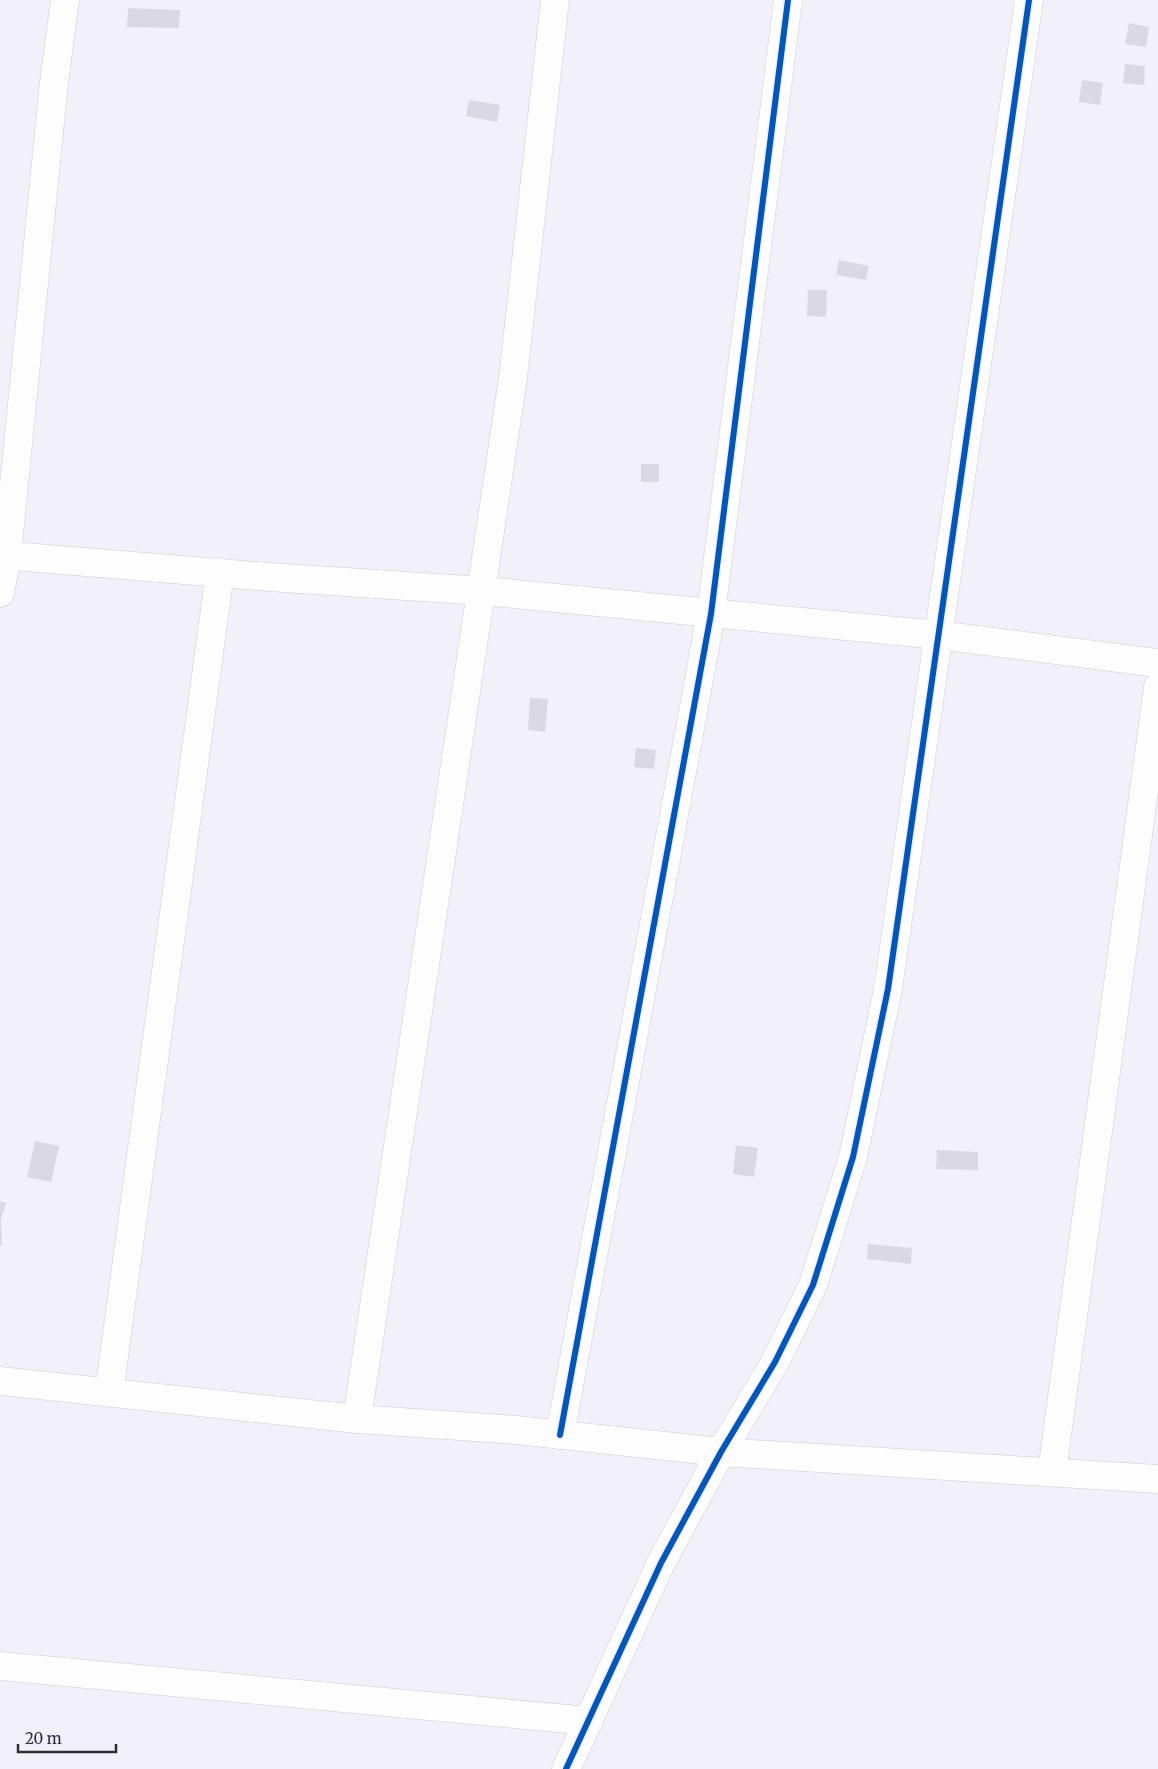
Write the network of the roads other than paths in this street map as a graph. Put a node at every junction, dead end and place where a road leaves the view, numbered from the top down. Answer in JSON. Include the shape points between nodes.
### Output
{"nodes":[{"id":1,"x":65,"y":0,"type":"edge"},
{"id":2,"x":555,"y":0,"type":"edge"},
{"id":3,"x":788,"y":0,"type":"edge"},
{"id":4,"x":1029,"y":0,"type":"edge"},
{"id":5,"x":3,"y":555,"type":"edge"},
{"id":6,"x":220,"y":572,"type":"junction"},
{"id":7,"x":483,"y":591,"type":"junction"},
{"id":8,"x":0,"y":593,"type":"edge"},
{"id":9,"x":711,"y":614,"type":"junction"},
{"id":10,"x":938,"y":635,"type":"junction"},
{"id":11,"x":1158,"y":663,"type":"edge"},
{"id":12,"x":1158,"y":688,"type":"edge"},
{"id":13,"x":0,"y":1382,"type":"edge"},
{"id":14,"x":108,"y":1393,"type":"junction"},
{"id":15,"x":357,"y":1419,"type":"junction"},
{"id":16,"x":560,"y":1435,"type":"junction"},
{"id":17,"x":721,"y":1452,"type":"junction"},
{"id":18,"x":1052,"y":1472,"type":"junction"},
{"id":19,"x":1158,"y":1479,"type":"edge"},
{"id":20,"x":0,"y":1666,"type":"edge"},
{"id":21,"x":589,"y":1721,"type":"junction"},
{"id":22,"x":566,"y":1769,"type":"edge"}],
"edges":[{"from":1,"to":5,"type":"street"},
{"from":2,"to":7,"type":"street","via":[[513,378]]},
{"from":3,"to":9,"type":"street"},
{"from":4,"to":10,"type":"street"},
{"from":5,"to":6,"type":"street"},
{"from":5,"to":8,"type":"street"},
{"from":6,"to":7,"type":"street"},
{"from":6,"to":14,"type":"street"},
{"from":7,"to":9,"type":"street"},
{"from":7,"to":15,"type":"street"},
{"from":9,"to":10,"type":"street"},
{"from":9,"to":16,"type":"street"},
{"from":10,"to":11,"type":"street"},
{"from":10,"to":17,"type":"street","via":[[888,988],[853,1158],[813,1284],[775,1362]]},
{"from":12,"to":18,"type":"street"},
{"from":13,"to":14,"type":"street"},
{"from":14,"to":15,"type":"street"},
{"from":15,"to":16,"type":"street"},
{"from":16,"to":17,"type":"street"},
{"from":17,"to":18,"type":"street"},
{"from":17,"to":21,"type":"street","via":[[661,1563]]},
{"from":18,"to":19,"type":"street"},
{"from":20,"to":21,"type":"street"},
{"from":21,"to":22,"type":"street"}]}
